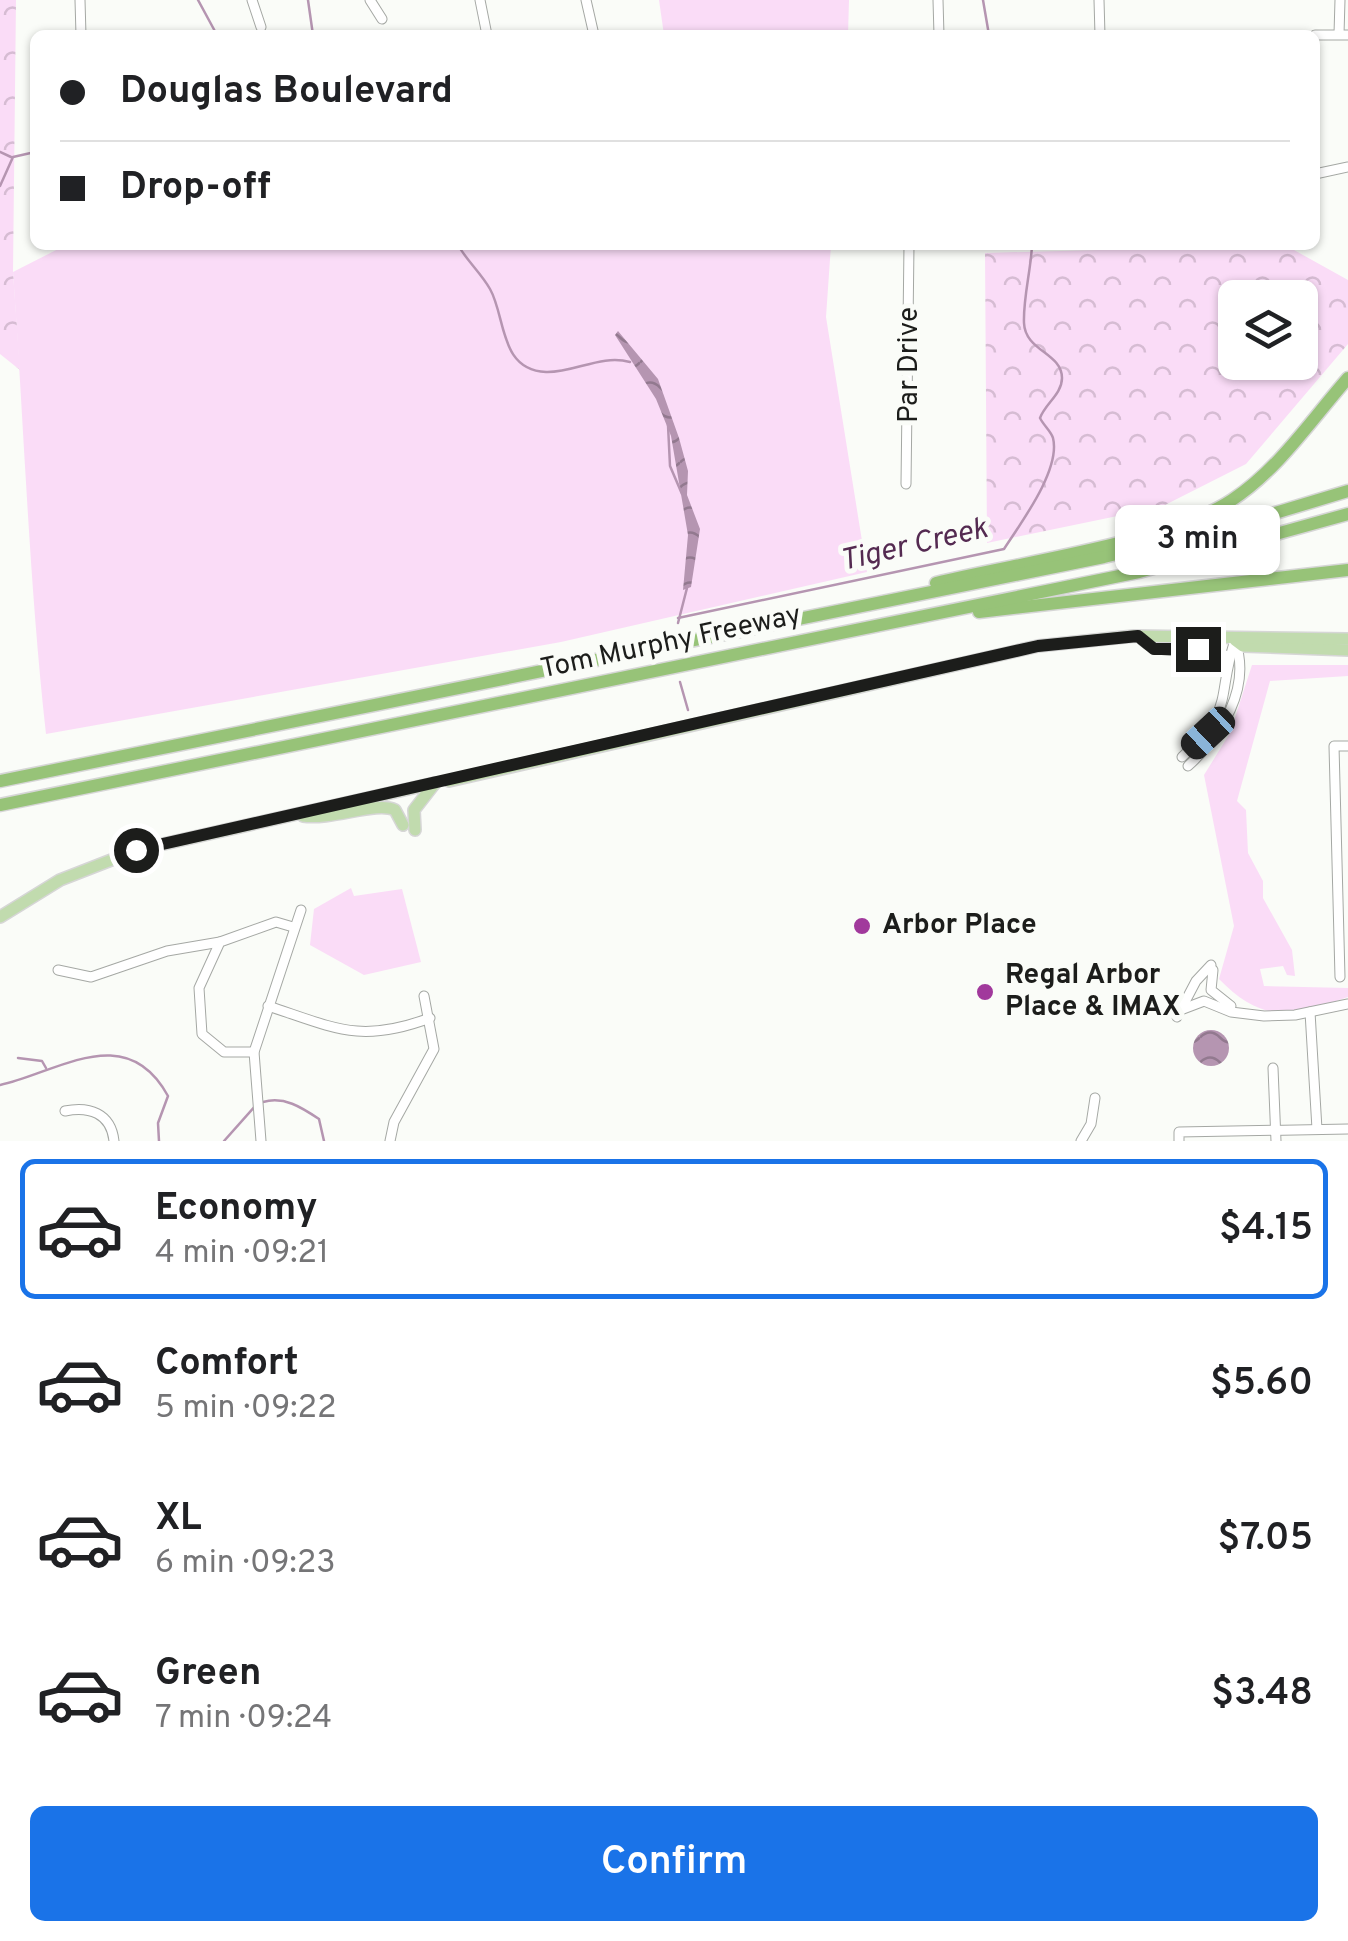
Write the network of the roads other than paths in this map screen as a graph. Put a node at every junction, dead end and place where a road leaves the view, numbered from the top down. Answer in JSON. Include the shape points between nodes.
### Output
{"nodes":[{"id":1,"x":80,"y":0,"type":"edge"},
{"id":2,"x":252,"y":0,"type":"edge"},
{"id":3,"x":370,"y":0,"type":"edge"},
{"id":4,"x":480,"y":0,"type":"edge"},
{"id":5,"x":586,"y":0,"type":"edge"},
{"id":6,"x":938,"y":0,"type":"edge"},
{"id":7,"x":1099,"y":0,"type":"edge"},
{"id":8,"x":1340,"y":0,"type":"edge"},
{"id":9,"x":382,"y":19,"type":"dead end"},
{"id":10,"x":261,"y":27,"type":"dead end"},
{"id":11,"x":80,"y":30,"type":"edge"},
{"id":12,"x":486,"y":30,"type":"edge"},
{"id":13,"x":593,"y":30,"type":"edge"},
{"id":14,"x":939,"y":30,"type":"edge"},
{"id":15,"x":1100,"y":30,"type":"edge"},
{"id":16,"x":1344,"y":35,"type":"edge"},
{"id":17,"x":1348,"y":167,"type":"edge"},
{"id":18,"x":1320,"y":173,"type":"edge"},
{"id":19,"x":910,"y":250,"type":"edge"},
{"id":20,"x":1348,"y":378,"type":"edge"},
{"id":21,"x":906,"y":484,"type":"dead end"},
{"id":22,"x":1348,"y":491,"type":"edge"},
{"id":23,"x":1348,"y":514,"type":"edge"},
{"id":24,"x":1348,"y":570,"type":"edge"},
{"id":25,"x":907,"y":620,"type":"junction"},
{"id":26,"x":769,"y":626,"type":"junction"},
{"id":27,"x":1138,"y":636,"type":"junction"},
{"id":28,"x":1348,"y":639,"type":"edge"},
{"id":29,"x":1235,"y":640,"type":"junction"},
{"id":30,"x":1268,"y":647,"type":"junction"},
{"id":31,"x":1348,"y":650,"type":"edge"},
{"id":32,"x":1228,"y":666,"type":"junction"},
{"id":33,"x":1238,"y":683,"type":"junction"},
{"id":34,"x":1348,"y":746,"type":"edge"},
{"id":35,"x":0,"y":780,"type":"edge"},
{"id":36,"x":442,"y":782,"type":"junction"},
{"id":37,"x":0,"y":805,"type":"edge"},
{"id":38,"x":294,"y":814,"type":"junction"},
{"id":39,"x":301,"y":910,"type":"dead end"},
{"id":40,"x":0,"y":916,"type":"edge"},
{"id":41,"x":293,"y":927,"type":"junction"},
{"id":42,"x":220,"y":942,"type":"junction"},
{"id":43,"x":58,"y":970,"type":"dead end"},
{"id":44,"x":1340,"y":977,"type":"dead end"},
{"id":45,"x":424,"y":996,"type":"dead end"},
{"id":46,"x":1195,"y":998,"type":"junction"},
{"id":47,"x":1348,"y":1004,"type":"edge"},
{"id":48,"x":268,"y":1006,"type":"junction"},
{"id":49,"x":1230,"y":1009,"type":"junction"},
{"id":50,"x":1310,"y":1012,"type":"junction"},
{"id":51,"x":430,"y":1018,"type":"junction"},
{"id":52,"x":254,"y":1052,"type":"junction"},
{"id":53,"x":1273,"y":1068,"type":"dead end"},
{"id":54,"x":1095,"y":1098,"type":"dead end"},
{"id":55,"x":66,"y":1110,"type":"dead end"},
{"id":56,"x":1318,"y":1129,"type":"junction"},
{"id":57,"x":1348,"y":1129,"type":"edge"},
{"id":58,"x":1276,"y":1136,"type":"edge"},
{"id":59,"x":114,"y":1141,"type":"edge"},
{"id":60,"x":261,"y":1141,"type":"edge"},
{"id":61,"x":390,"y":1141,"type":"edge"},
{"id":62,"x":1081,"y":1141,"type":"edge"},
{"id":63,"x":1179,"y":1141,"type":"edge"}],
"edges":[{"from":1,"to":11,"type":"street"},
{"from":2,"to":10,"type":"street"},
{"from":3,"to":9,"type":"street"},
{"from":4,"to":12,"type":"street"},
{"from":5,"to":13,"type":"street"},
{"from":6,"to":14,"type":"street"},
{"from":7,"to":15,"type":"street"},
{"from":8,"to":16,"type":"street"},
{"from":17,"to":18,"type":"street"},
{"from":19,"to":21,"type":"street","name":"Par Drive"},
{"from":20,"to":26,"type":"highway","via":[[1260,478],[1206,514]]},
{"from":22,"to":26,"type":"highway","name":"Tom Murphy Freeway","via":[[1149,547]]},
{"from":23,"to":25,"type":"highway","name":"Tom Murphy Freeway","via":[[1168,566]]},
{"from":24,"to":25,"type":"highway"},
{"from":25,"to":37,"type":"highway","name":"Tom Murphy Freeway"},
{"from":26,"to":35,"type":"highway","name":"Tom Murphy Freeway"},
{"from":27,"to":29,"type":"main road"},
{"from":27,"to":32,"type":"street","via":[[1154,649],[1214,650]]},
{"from":27,"to":36,"type":"main road","via":[[1020,650]]},
{"from":28,"to":29,"type":"main road"},
{"from":29,"to":30,"type":"main road"},
{"from":29,"to":32,"type":"street"},
{"from":29,"to":33,"type":"street"},
{"from":30,"to":31,"type":"main road"},
{"from":30,"to":33,"type":"street","via":[[1244,661]]},
{"from":32,"to":33,"type":"street","via":[[1223,705],[1185,761],[1208,747],[1229,716]]},
{"from":34,"to":44,"type":"street","via":[[1334,746]]},
{"from":36,"to":38,"type":"main road"},
{"from":36,"to":38,"type":"main road","via":[[419,799],[409,828],[396,810],[382,805],[326,819]]},
{"from":38,"to":40,"type":"main road","via":[[109,859]]},
{"from":39,"to":41,"type":"street"},
{"from":41,"to":42,"type":"street","via":[[276,922]]},
{"from":41,"to":48,"type":"street"},
{"from":42,"to":43,"type":"street","via":[[167,951],[91,977]]},
{"from":42,"to":52,"type":"street","via":[[199,988],[202,1034],[224,1052]]},
{"from":45,"to":51,"type":"street"},
{"from":46,"to":49,"type":"street"},
{"from":46,"to":49,"type":"street","via":[[1202,1006]]},
{"from":46,"to":49,"type":"street","via":[[1210,967],[1211,990]]},
{"from":47,"to":50,"type":"street"},
{"from":48,"to":51,"type":"street","via":[[358,1034],[384,1034]]},
{"from":48,"to":52,"type":"street"},
{"from":49,"to":50,"type":"street","via":[[1264,1016]]},
{"from":50,"to":56,"type":"street"},
{"from":51,"to":61,"type":"street","via":[[434,1049]]},
{"from":52,"to":60,"type":"street"},
{"from":53,"to":58,"type":"street"},
{"from":54,"to":62,"type":"street"},
{"from":55,"to":59,"type":"street","via":[[98,1112]]},
{"from":56,"to":57,"type":"street"},
{"from":56,"to":58,"type":"street"},
{"from":58,"to":63,"type":"street","via":[[1179,1132]]}]}
